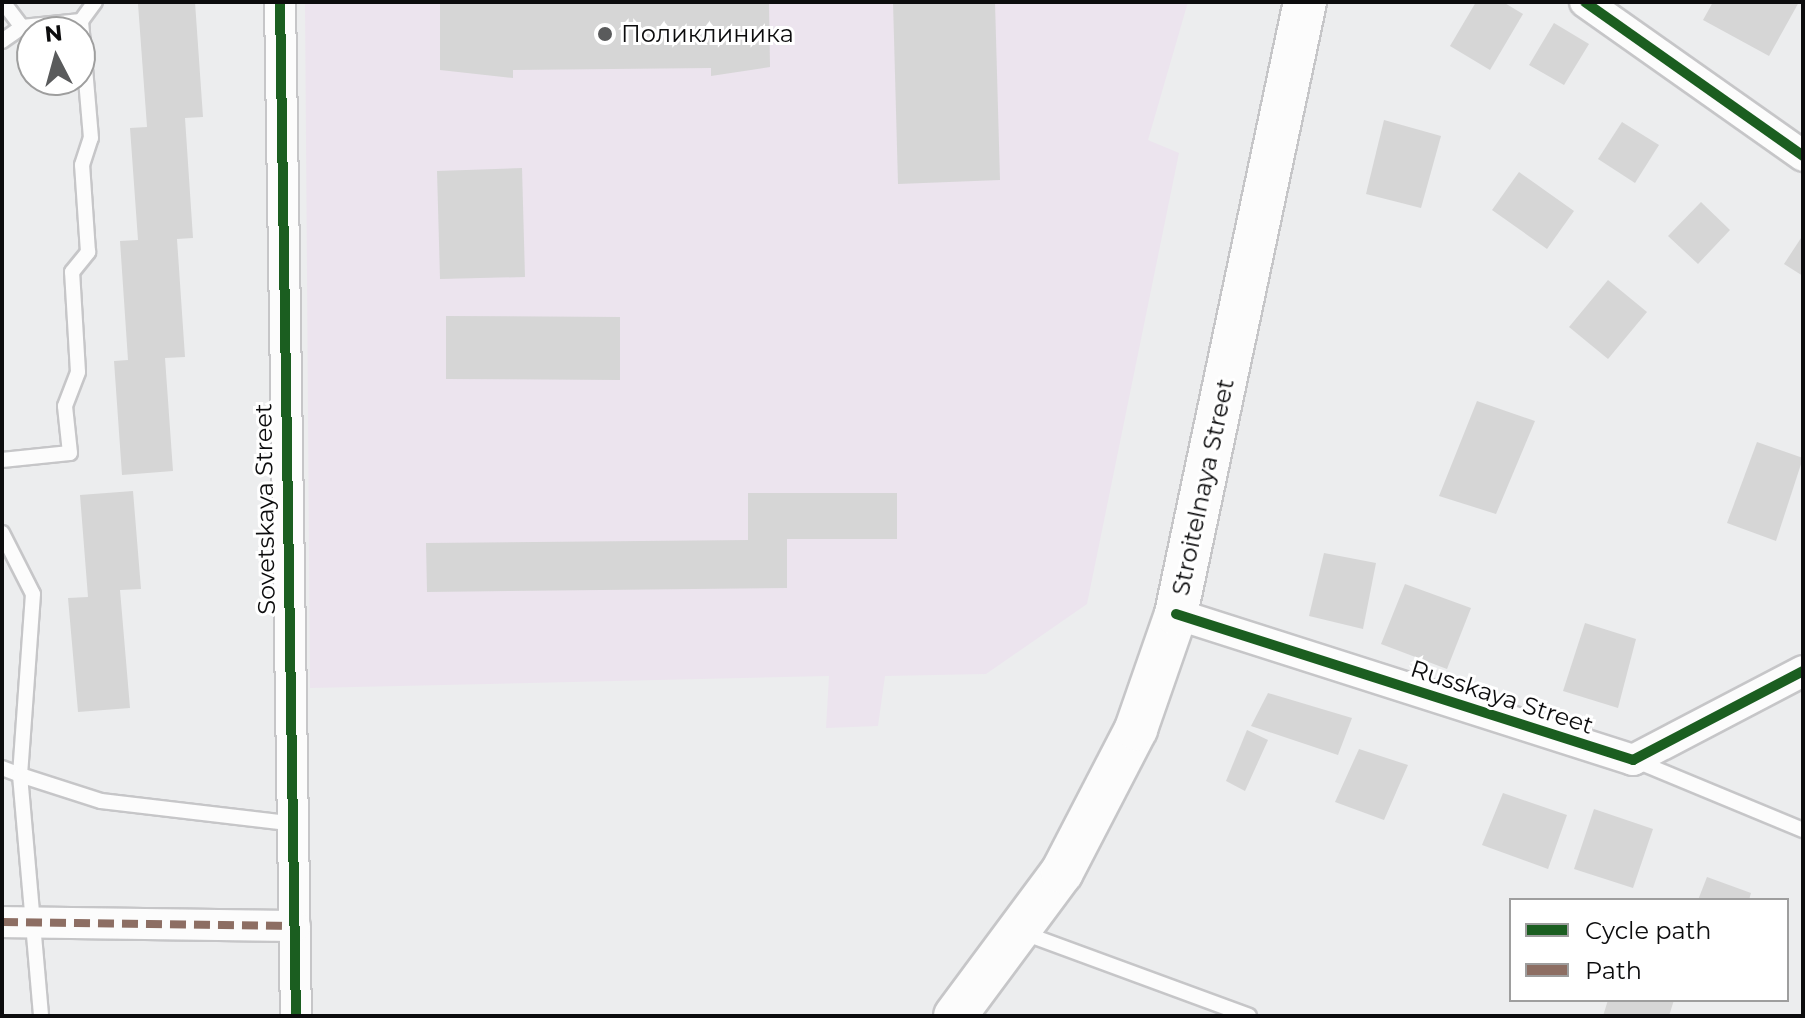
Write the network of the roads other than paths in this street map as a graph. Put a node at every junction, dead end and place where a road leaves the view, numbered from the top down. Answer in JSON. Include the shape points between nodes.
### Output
{"nodes":[{"id":1,"x":3,"y":2,"type":"edge"},
{"id":2,"x":280,"y":2,"type":"edge"},
{"id":3,"x":1305,"y":2,"type":"edge"},
{"id":4,"x":1585,"y":2,"type":"edge"},
{"id":5,"x":16,"y":19,"type":"edge"},
{"id":6,"x":87,"y":96,"type":"edge"},
{"id":7,"x":1803,"y":156,"type":"edge"},
{"id":8,"x":2,"y":460,"type":"edge"},
{"id":9,"x":2,"y":533,"type":"edge"},
{"id":10,"x":1176,"y":614,"type":"junction"},
{"id":11,"x":1803,"y":671,"type":"edge"},
{"id":12,"x":1633,"y":760,"type":"junction"},
{"id":13,"x":2,"y":768,"type":"edge"},
{"id":14,"x":20,"y":775,"type":"junction"},
{"id":15,"x":288,"y":823,"type":"junction"},
{"id":16,"x":1803,"y":830,"type":"edge"},
{"id":17,"x":2,"y":922,"type":"edge"},
{"id":18,"x":35,"y":922,"type":"junction"},
{"id":19,"x":295,"y":926,"type":"junction"},
{"id":20,"x":1018,"y":931,"type":"junction"},
{"id":21,"x":41,"y":1016,"type":"edge"},
{"id":22,"x":296,"y":1016,"type":"edge"},
{"id":23,"x":955,"y":1016,"type":"edge"},
{"id":24,"x":1249,"y":1016,"type":"edge"}],
"edges":[{"from":1,"to":5,"type":"lane"},
{"from":2,"to":15,"type":"street","name":"Sovetskaya Street"},
{"from":3,"to":10,"type":"main road","name":"Stroitelnaya Street"},
{"from":4,"to":7,"type":"street"},
{"from":6,"to":8,"type":"lane","via":[[91,138],[82,165],[88,252],[72,272],[78,372],[65,406],[70,453]]},
{"from":9,"to":14,"type":"lane","via":[[33,594]]},
{"from":10,"to":12,"type":"street","name":"Russkaya Street"},
{"from":10,"to":20,"type":"main road","name":"Stroitelnaya Street","via":[[1136,729],[1062,872]]},
{"from":11,"to":12,"type":"street"},
{"from":12,"to":16,"type":"lane"},
{"from":13,"to":14,"type":"lane"},
{"from":14,"to":15,"type":"lane","via":[[101,801]]},
{"from":14,"to":18,"type":"lane"},
{"from":15,"to":19,"type":"street","name":"Sovetskaya Street"},
{"from":17,"to":18,"type":"street"},
{"from":18,"to":19,"type":"street"},
{"from":18,"to":21,"type":"lane"},
{"from":19,"to":22,"type":"street","name":"Sovetskaya Street"},
{"from":20,"to":23,"type":"main road","name":"Stroitelnaya Street"},
{"from":20,"to":24,"type":"lane"}]}
